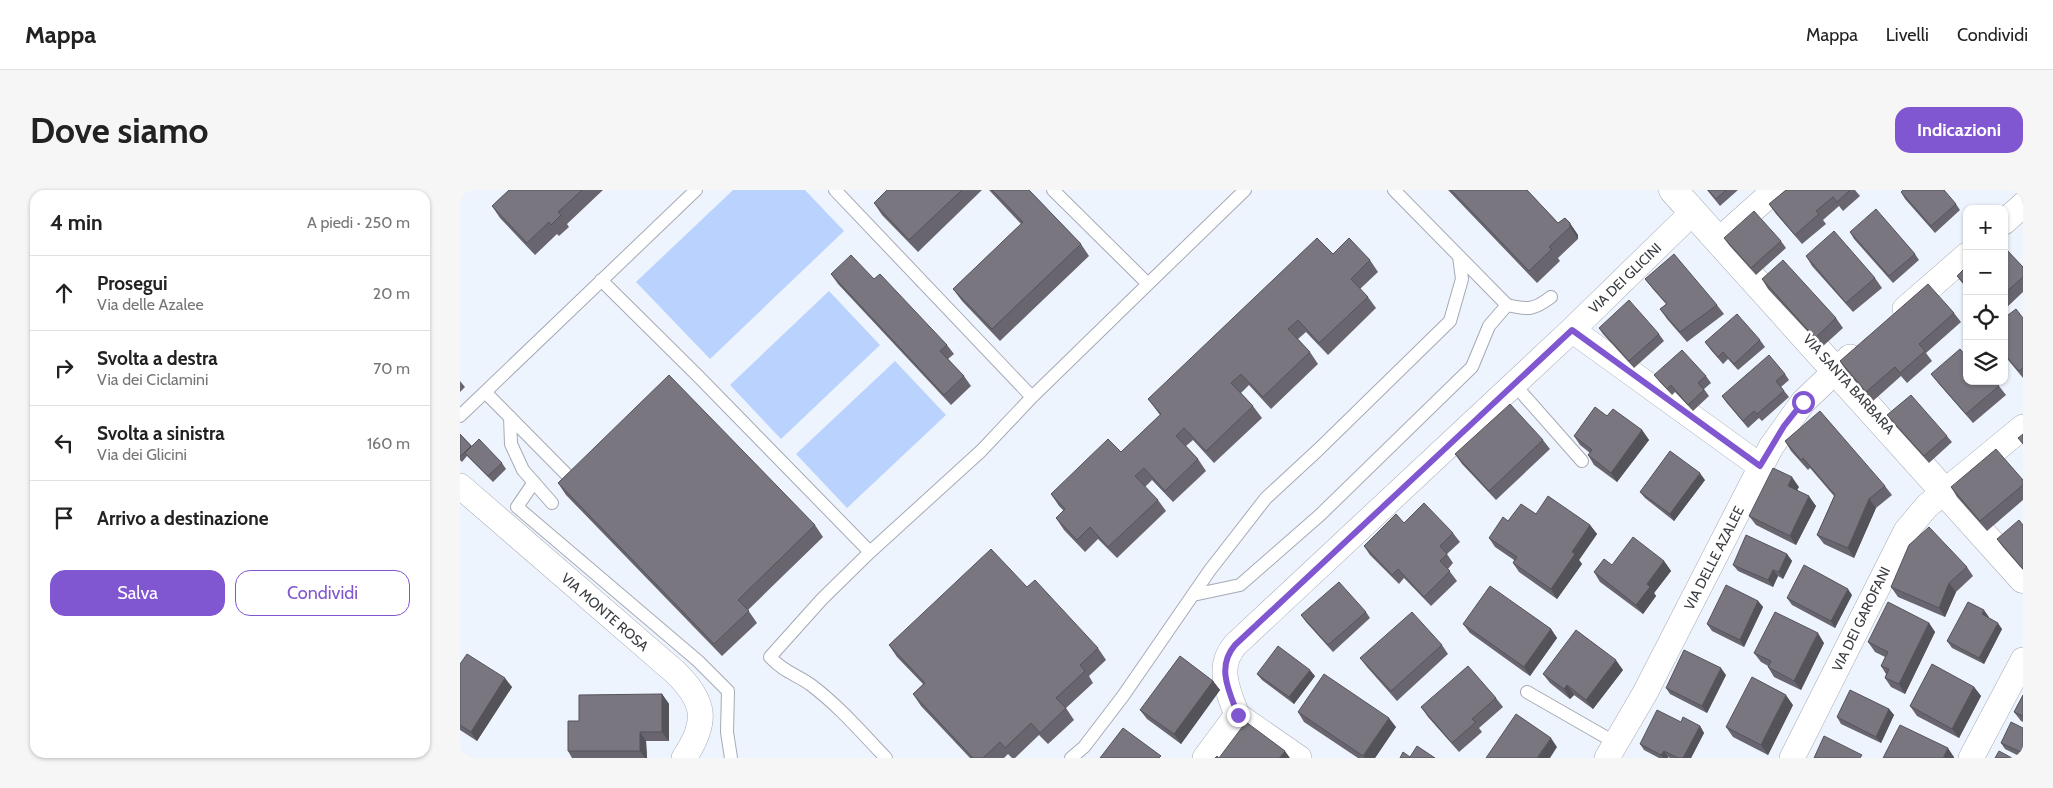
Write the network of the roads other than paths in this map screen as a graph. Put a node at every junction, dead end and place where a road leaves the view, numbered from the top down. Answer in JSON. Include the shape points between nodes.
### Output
{"nodes":[{"id":1,"x":696,"y":190,"type":"edge"},
{"id":2,"x":835,"y":190,"type":"edge"},
{"id":3,"x":1053,"y":190,"type":"edge"},
{"id":4,"x":1245,"y":190,"type":"edge"},
{"id":5,"x":1394,"y":190,"type":"edge"},
{"id":6,"x":1674,"y":190,"type":"edge"},
{"id":7,"x":1774,"y":190,"type":"edge"},
{"id":8,"x":2023,"y":205,"type":"edge"},
{"id":9,"x":1693,"y":212,"type":"junction"},
{"id":10,"x":2008,"y":218,"type":"edge"},
{"id":11,"x":1719,"y":240,"type":"junction"},
{"id":12,"x":1460,"y":256,"type":"junction"},
{"id":13,"x":1963,"y":258,"type":"edge"},
{"id":14,"x":601,"y":280,"type":"junction"},
{"id":15,"x":1148,"y":284,"type":"junction"},
{"id":16,"x":1551,"y":297,"type":"dead end"},
{"id":17,"x":1507,"y":305,"type":"junction"},
{"id":18,"x":1887,"y":324,"type":"edge"},
{"id":19,"x":1572,"y":330,"type":"junction"},
{"id":20,"x":1865,"y":344,"type":"edge"},
{"id":21,"x":1836,"y":369,"type":"junction"},
{"id":22,"x":1514,"y":384,"type":"junction"},
{"id":23,"x":485,"y":392,"type":"junction"},
{"id":24,"x":1032,"y":397,"type":"junction"},
{"id":25,"x":460,"y":416,"type":"edge"},
{"id":26,"x":510,"y":417,"type":"junction"},
{"id":27,"x":2023,"y":427,"type":"edge"},
{"id":28,"x":1582,"y":460,"type":"dead end"},
{"id":29,"x":1760,"y":466,"type":"junction"},
{"id":30,"x":571,"y":479,"type":"edge"},
{"id":31,"x":534,"y":482,"type":"junction"},
{"id":32,"x":460,"y":486,"type":"edge"},
{"id":33,"x":1946,"y":491,"type":"junction"},
{"id":34,"x":552,"y":503,"type":"dead end"},
{"id":35,"x":870,"y":552,"type":"junction"},
{"id":36,"x":2023,"y":579,"type":"edge"},
{"id":37,"x":1193,"y":595,"type":"junction"},
{"id":38,"x":2023,"y":660,"type":"edge"},
{"id":39,"x":1527,"y":692,"type":"dead end"},
{"id":40,"x":1238,"y":715,"type":"junction"},
{"id":41,"x":1612,"y":750,"type":"edge"},
{"id":42,"x":684,"y":758,"type":"edge"},
{"id":43,"x":731,"y":758,"type":"edge"},
{"id":44,"x":886,"y":758,"type":"edge"},
{"id":45,"x":1070,"y":758,"type":"edge"},
{"id":46,"x":1205,"y":758,"type":"edge"},
{"id":47,"x":1299,"y":758,"type":"edge"},
{"id":48,"x":1792,"y":758,"type":"edge"},
{"id":49,"x":1971,"y":758,"type":"edge"}],
"edges":[{"from":1,"to":14,"type":"lane"},
{"from":2,"to":24,"type":"lane"},
{"from":3,"to":15,"type":"lane"},
{"from":4,"to":15,"type":"lane"},
{"from":5,"to":12,"type":"lane"},
{"from":6,"to":9,"type":"street","name":"VIA SANTA BARBARA"},
{"from":7,"to":11,"type":"street"},
{"from":8,"to":10,"type":"street"},
{"from":9,"to":11,"type":"street","name":"VIA SANTA BARBARA"},
{"from":9,"to":19,"type":"street","name":"VIA DEI GLICINI"},
{"from":11,"to":21,"type":"street","name":"VIA SANTA BARBARA"},
{"from":12,"to":17,"type":"lane"},
{"from":12,"to":37,"type":"lane","via":[[1462,279],[1450,322],[1266,498]]},
{"from":13,"to":18,"type":"street"},
{"from":14,"to":23,"type":"lane"},
{"from":14,"to":35,"type":"lane"},
{"from":15,"to":24,"type":"lane"},
{"from":16,"to":17,"type":"lane","via":[[1538,307],[1523,309]]},
{"from":17,"to":37,"type":"lane","via":[[1489,326],[1472,367],[1320,515],[1240,586]]},
{"from":19,"to":22,"type":"street","name":"VIA DEI GLICINI"},
{"from":19,"to":29,"type":"street"},
{"from":20,"to":21,"type":"street","name":"VIA DELLE AZALEE"},
{"from":21,"to":29,"type":"street","name":"VIA DELLE AZALEE","via":[[1784,426]]},
{"from":21,"to":33,"type":"street","name":"VIA SANTA BARBARA"},
{"from":22,"to":28,"type":"lane"},
{"from":22,"to":40,"type":"street","name":"VIA DEI GLICINI","via":[[1231,650],[1224,673]]},
{"from":23,"to":25,"type":"lane"},
{"from":23,"to":26,"type":"lane"},
{"from":24,"to":35,"type":"lane","via":[[981,451]]},
{"from":26,"to":30,"type":"lane"},
{"from":26,"to":31,"type":"lane","via":[[511,444],[523,470]]},
{"from":27,"to":33,"type":"street","name":"VIA DEI GAROFANI"},
{"from":29,"to":41,"type":"street","name":"VIA DELLE AZALEE","via":[[1646,693]]},
{"from":31,"to":34,"type":"lane"},
{"from":31,"to":43,"type":"lane","via":[[517,507],[698,661],[728,691],[727,732]]},
{"from":32,"to":42,"type":"street","name":"VIA MONTE ROSA","via":[[675,672],[692,691],[700,706],[701,718],[695,741]]},
{"from":33,"to":36,"type":"street","name":"VIA SANTA BARBARA"},
{"from":33,"to":48,"type":"street","name":"VIA DEI GAROFANI","via":[[1916,518],[1897,546]]},
{"from":35,"to":44,"type":"lane","via":[[822,598],[770,658],[782,670],[810,684],[833,703]]},
{"from":37,"to":45,"type":"lane","via":[[1123,696],[1084,747]]},
{"from":38,"to":49,"type":"street"},
{"from":39,"to":41,"type":"lane"},
{"from":40,"to":46,"type":"street"},
{"from":40,"to":47,"type":"street"}]}
